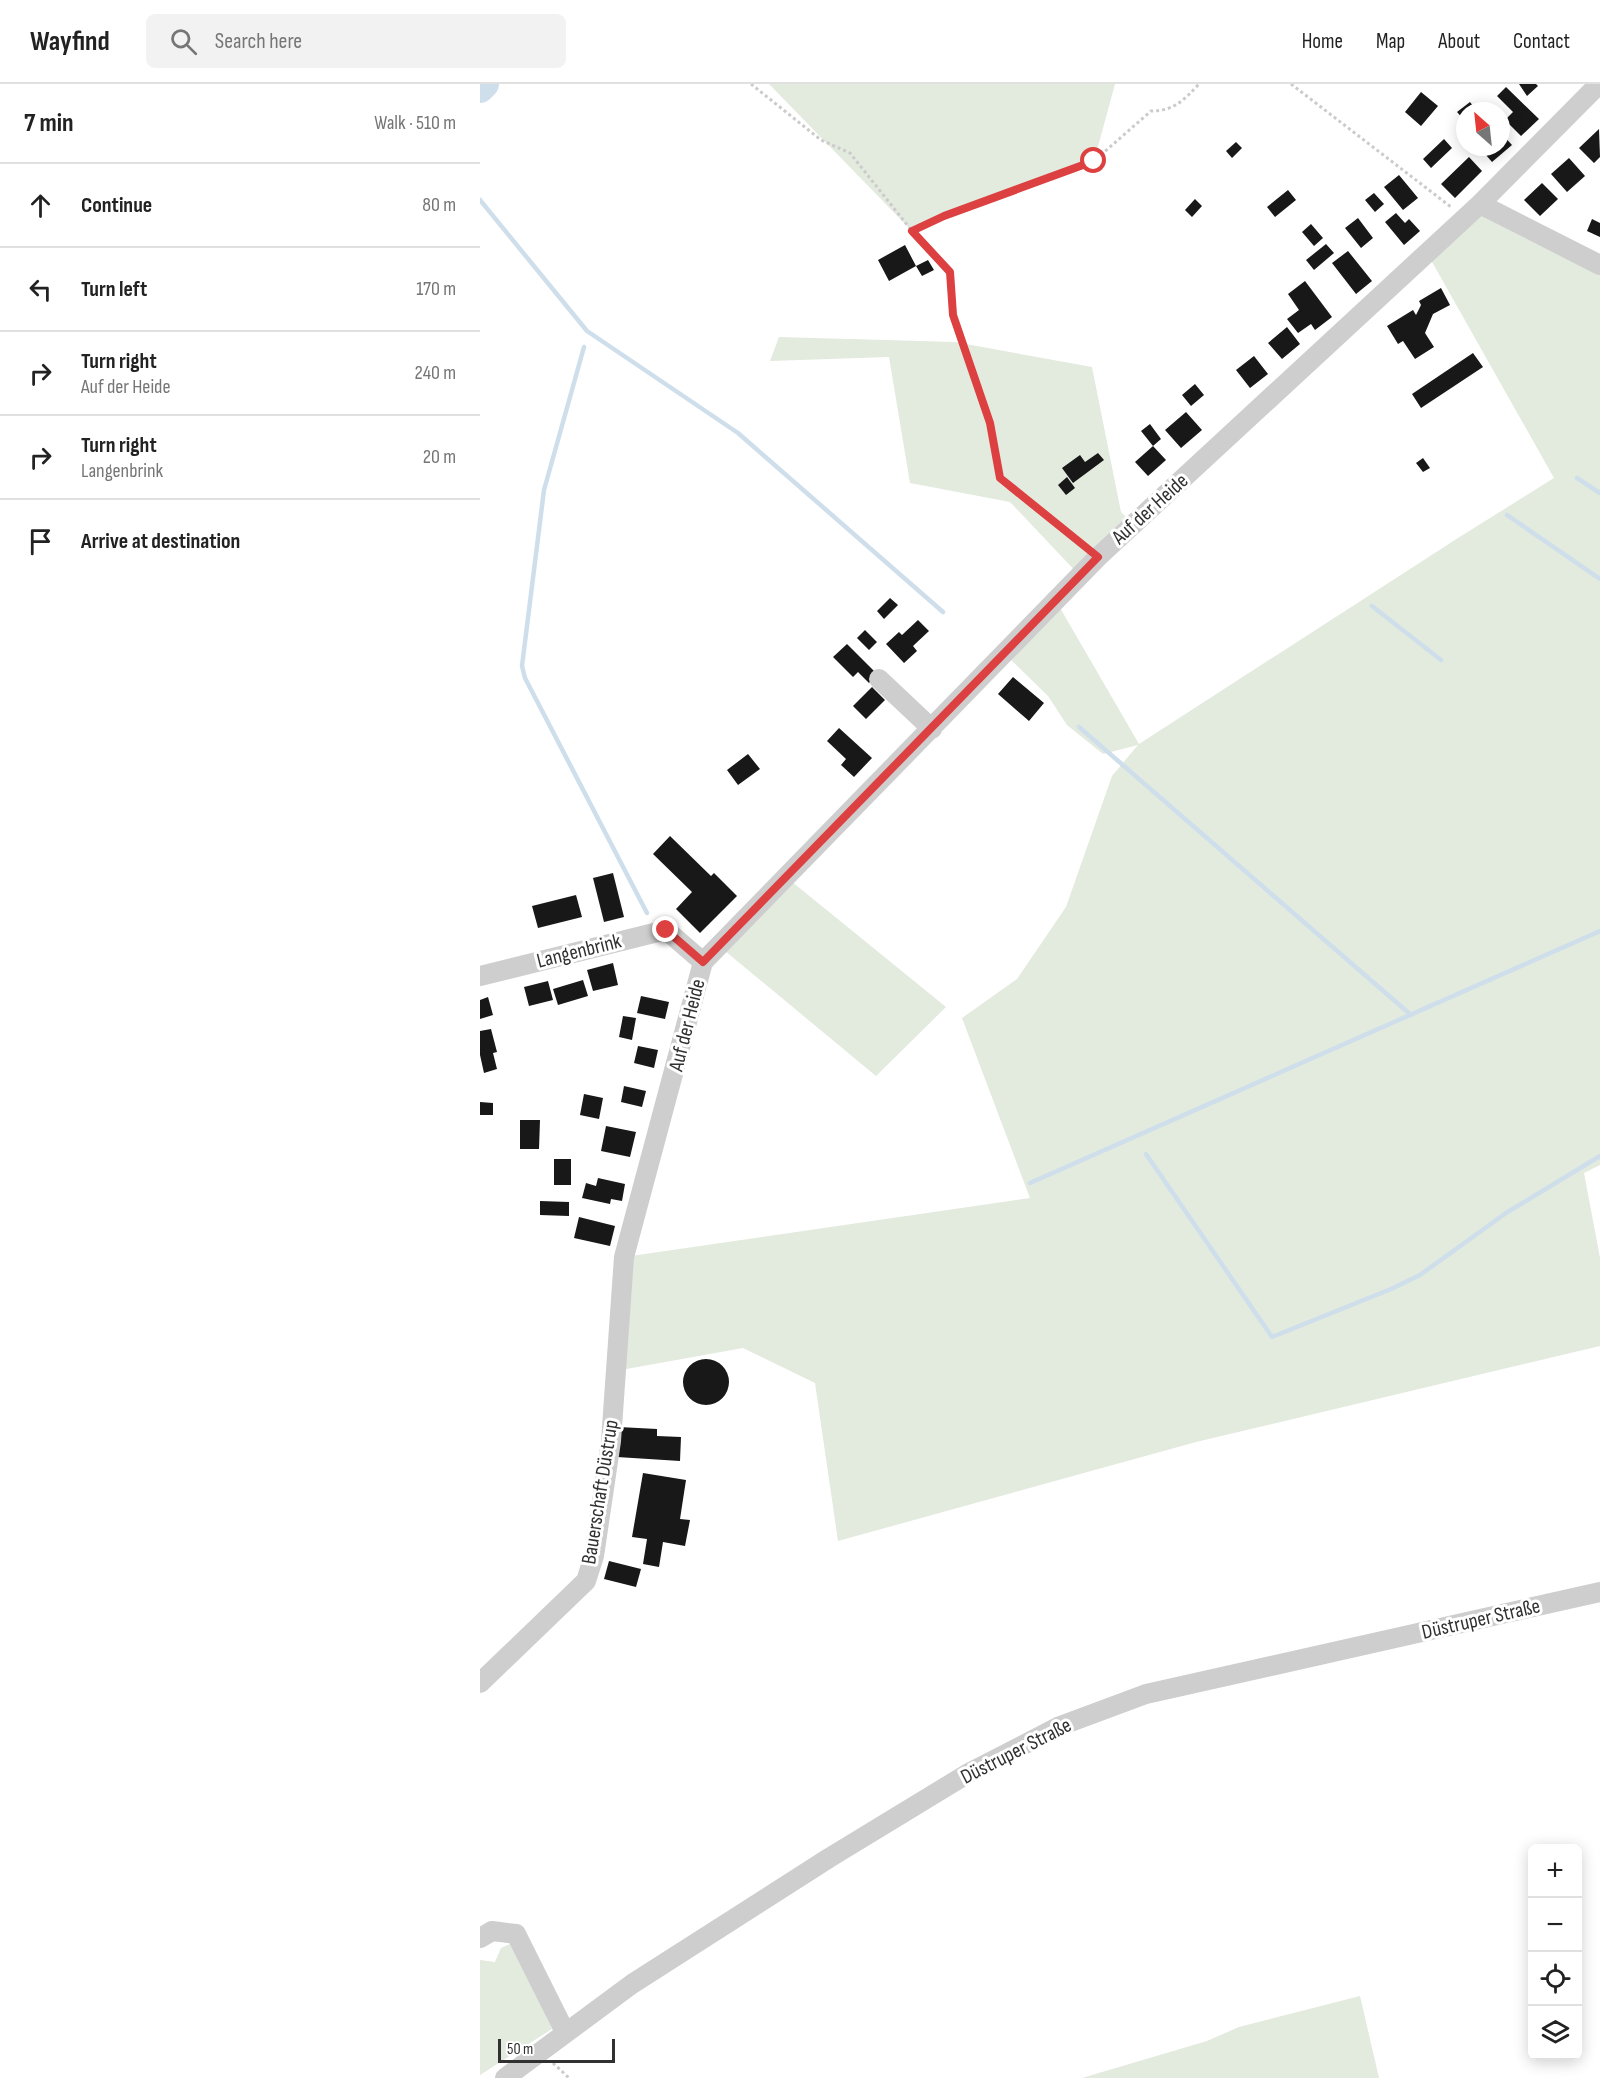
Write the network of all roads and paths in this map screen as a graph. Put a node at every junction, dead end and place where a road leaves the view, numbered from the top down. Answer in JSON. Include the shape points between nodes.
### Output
{"nodes":[{"id":1,"x":751,"y":84,"type":"edge"},
{"id":2,"x":1199,"y":84,"type":"edge"},
{"id":3,"x":1291,"y":84,"type":"edge"},
{"id":4,"x":1599,"y":84,"type":"edge"},
{"id":5,"x":1480,"y":204,"type":"junction"},
{"id":6,"x":1465,"y":218,"type":"junction"},
{"id":7,"x":912,"y":231,"type":"junction"},
{"id":8,"x":1600,"y":265,"type":"edge"},
{"id":9,"x":1098,"y":557,"type":"junction"},
{"id":10,"x":879,"y":679,"type":"dead end"},
{"id":11,"x":932,"y":729,"type":"junction"},
{"id":12,"x":703,"y":962,"type":"junction"},
{"id":13,"x":480,"y":976,"type":"edge"},
{"id":14,"x":624,"y":1257,"type":"joint"},
{"id":15,"x":1600,"y":1592,"type":"edge"},
{"id":16,"x":480,"y":1683,"type":"edge"},
{"id":17,"x":480,"y":1938,"type":"edge"},
{"id":18,"x":565,"y":2032,"type":"junction"},
{"id":19,"x":505,"y":2078,"type":"edge"}],
"edges":[{"from":1,"to":7,"type":"path","via":[[821,140],[850,153]]},
{"from":2,"to":7,"type":"path","via":[[1178,106],[1151,111],[1094,161]]},
{"from":3,"to":6,"type":"path"},
{"from":4,"to":5,"type":"street","name":"Auf der Heide"},
{"from":5,"to":6,"type":"street","name":"Auf der Heide"},
{"from":5,"to":8,"type":"street"},
{"from":6,"to":9,"type":"street","name":"Auf der Heide"},
{"from":7,"to":9,"type":"path","via":[[950,272],[953,315],[990,423],[1000,478]]},
{"from":9,"to":11,"type":"street","name":"Auf der Heide"},
{"from":10,"to":11,"type":"street"},
{"from":11,"to":12,"type":"street","name":"Auf der Heide"},
{"from":12,"to":13,"type":"street","name":"Langenbrink","via":[[666,930]]},
{"from":12,"to":14,"type":"street","name":"Auf der Heide"},
{"from":14,"to":16,"type":"street","name":"Bauerschaft Düstrup","via":[[611,1441],[586,1581]]},
{"from":15,"to":18,"type":"street","name":"Düstruper Straße","via":[[1146,1694],[1060,1726],[967,1774],[829,1858],[632,1983]]},
{"from":17,"to":18,"type":"street","via":[[492,1931],[516,1934]]},
{"from":18,"to":19,"type":"street","name":"Düstruper Straße"}]}
